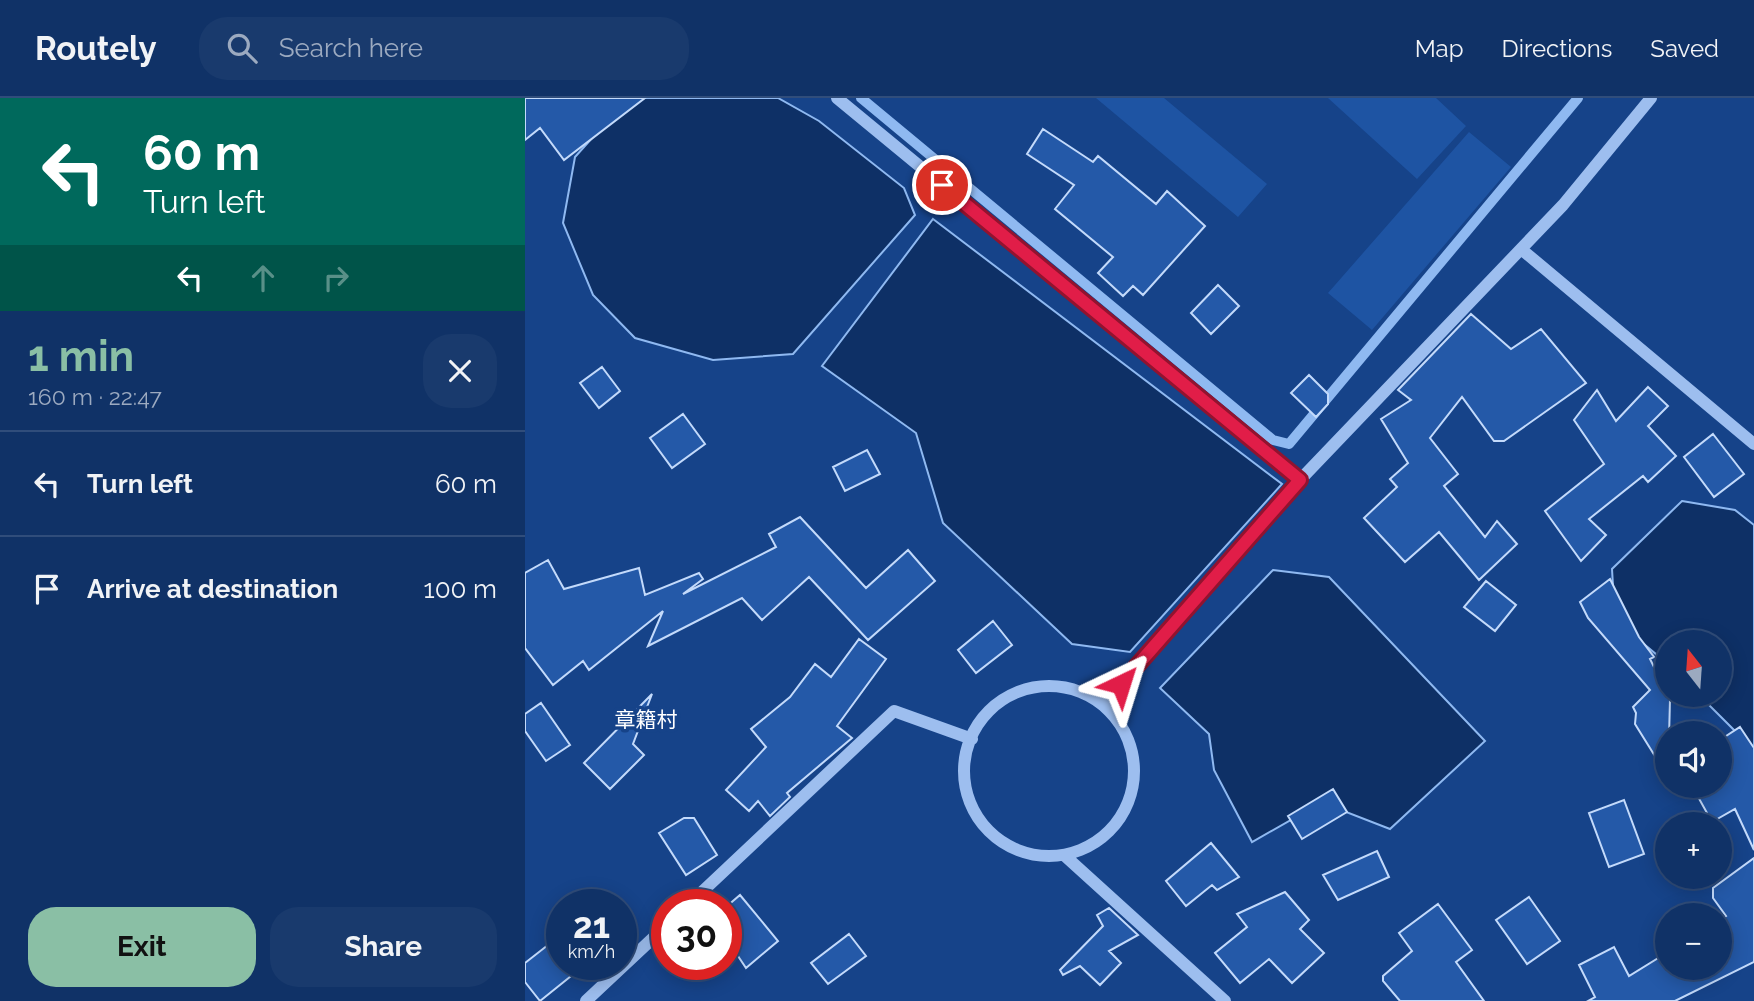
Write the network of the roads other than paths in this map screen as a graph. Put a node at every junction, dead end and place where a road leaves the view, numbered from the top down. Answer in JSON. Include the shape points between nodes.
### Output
{"nodes":[{"id":1,"x":837,"y":98,"type":"edge"},
{"id":2,"x":1651,"y":98,"type":"edge"},
{"id":3,"x":1521,"y":249,"type":"junction"},
{"id":4,"x":1754,"y":444,"type":"edge"},
{"id":5,"x":1300,"y":480,"type":"junction"},
{"id":6,"x":1103,"y":704,"type":"junction"},
{"id":7,"x":972,"y":738,"type":"junction"},
{"id":8,"x":1064,"y":855,"type":"junction"},
{"id":9,"x":705,"y":889,"type":"edge"},
{"id":10,"x":651,"y":940,"type":"edge"},
{"id":11,"x":586,"y":1001,"type":"edge"},
{"id":12,"x":1225,"y":1001,"type":"edge"}],
"edges":[{"from":1,"to":5,"type":"street"},
{"from":2,"to":3,"type":"street"},
{"from":3,"to":4,"type":"street"},
{"from":3,"to":5,"type":"street"},
{"from":5,"to":6,"type":"street"},
{"from":6,"to":7,"type":"street","via":[[1078,690],[1049,686],[1021,691],[995,705]]},
{"from":6,"to":8,"type":"street","via":[[1122,726],[1133,752],[1134,780],[1128,806],[1112,829],[1090,846]]},
{"from":7,"to":8,"type":"street","via":[[964,783],[972,808],[989,831],[1010,847],[1037,855]]},
{"from":7,"to":9,"type":"street","via":[[894,711]]},
{"from":8,"to":12,"type":"street"},
{"from":10,"to":11,"type":"street"}]}
